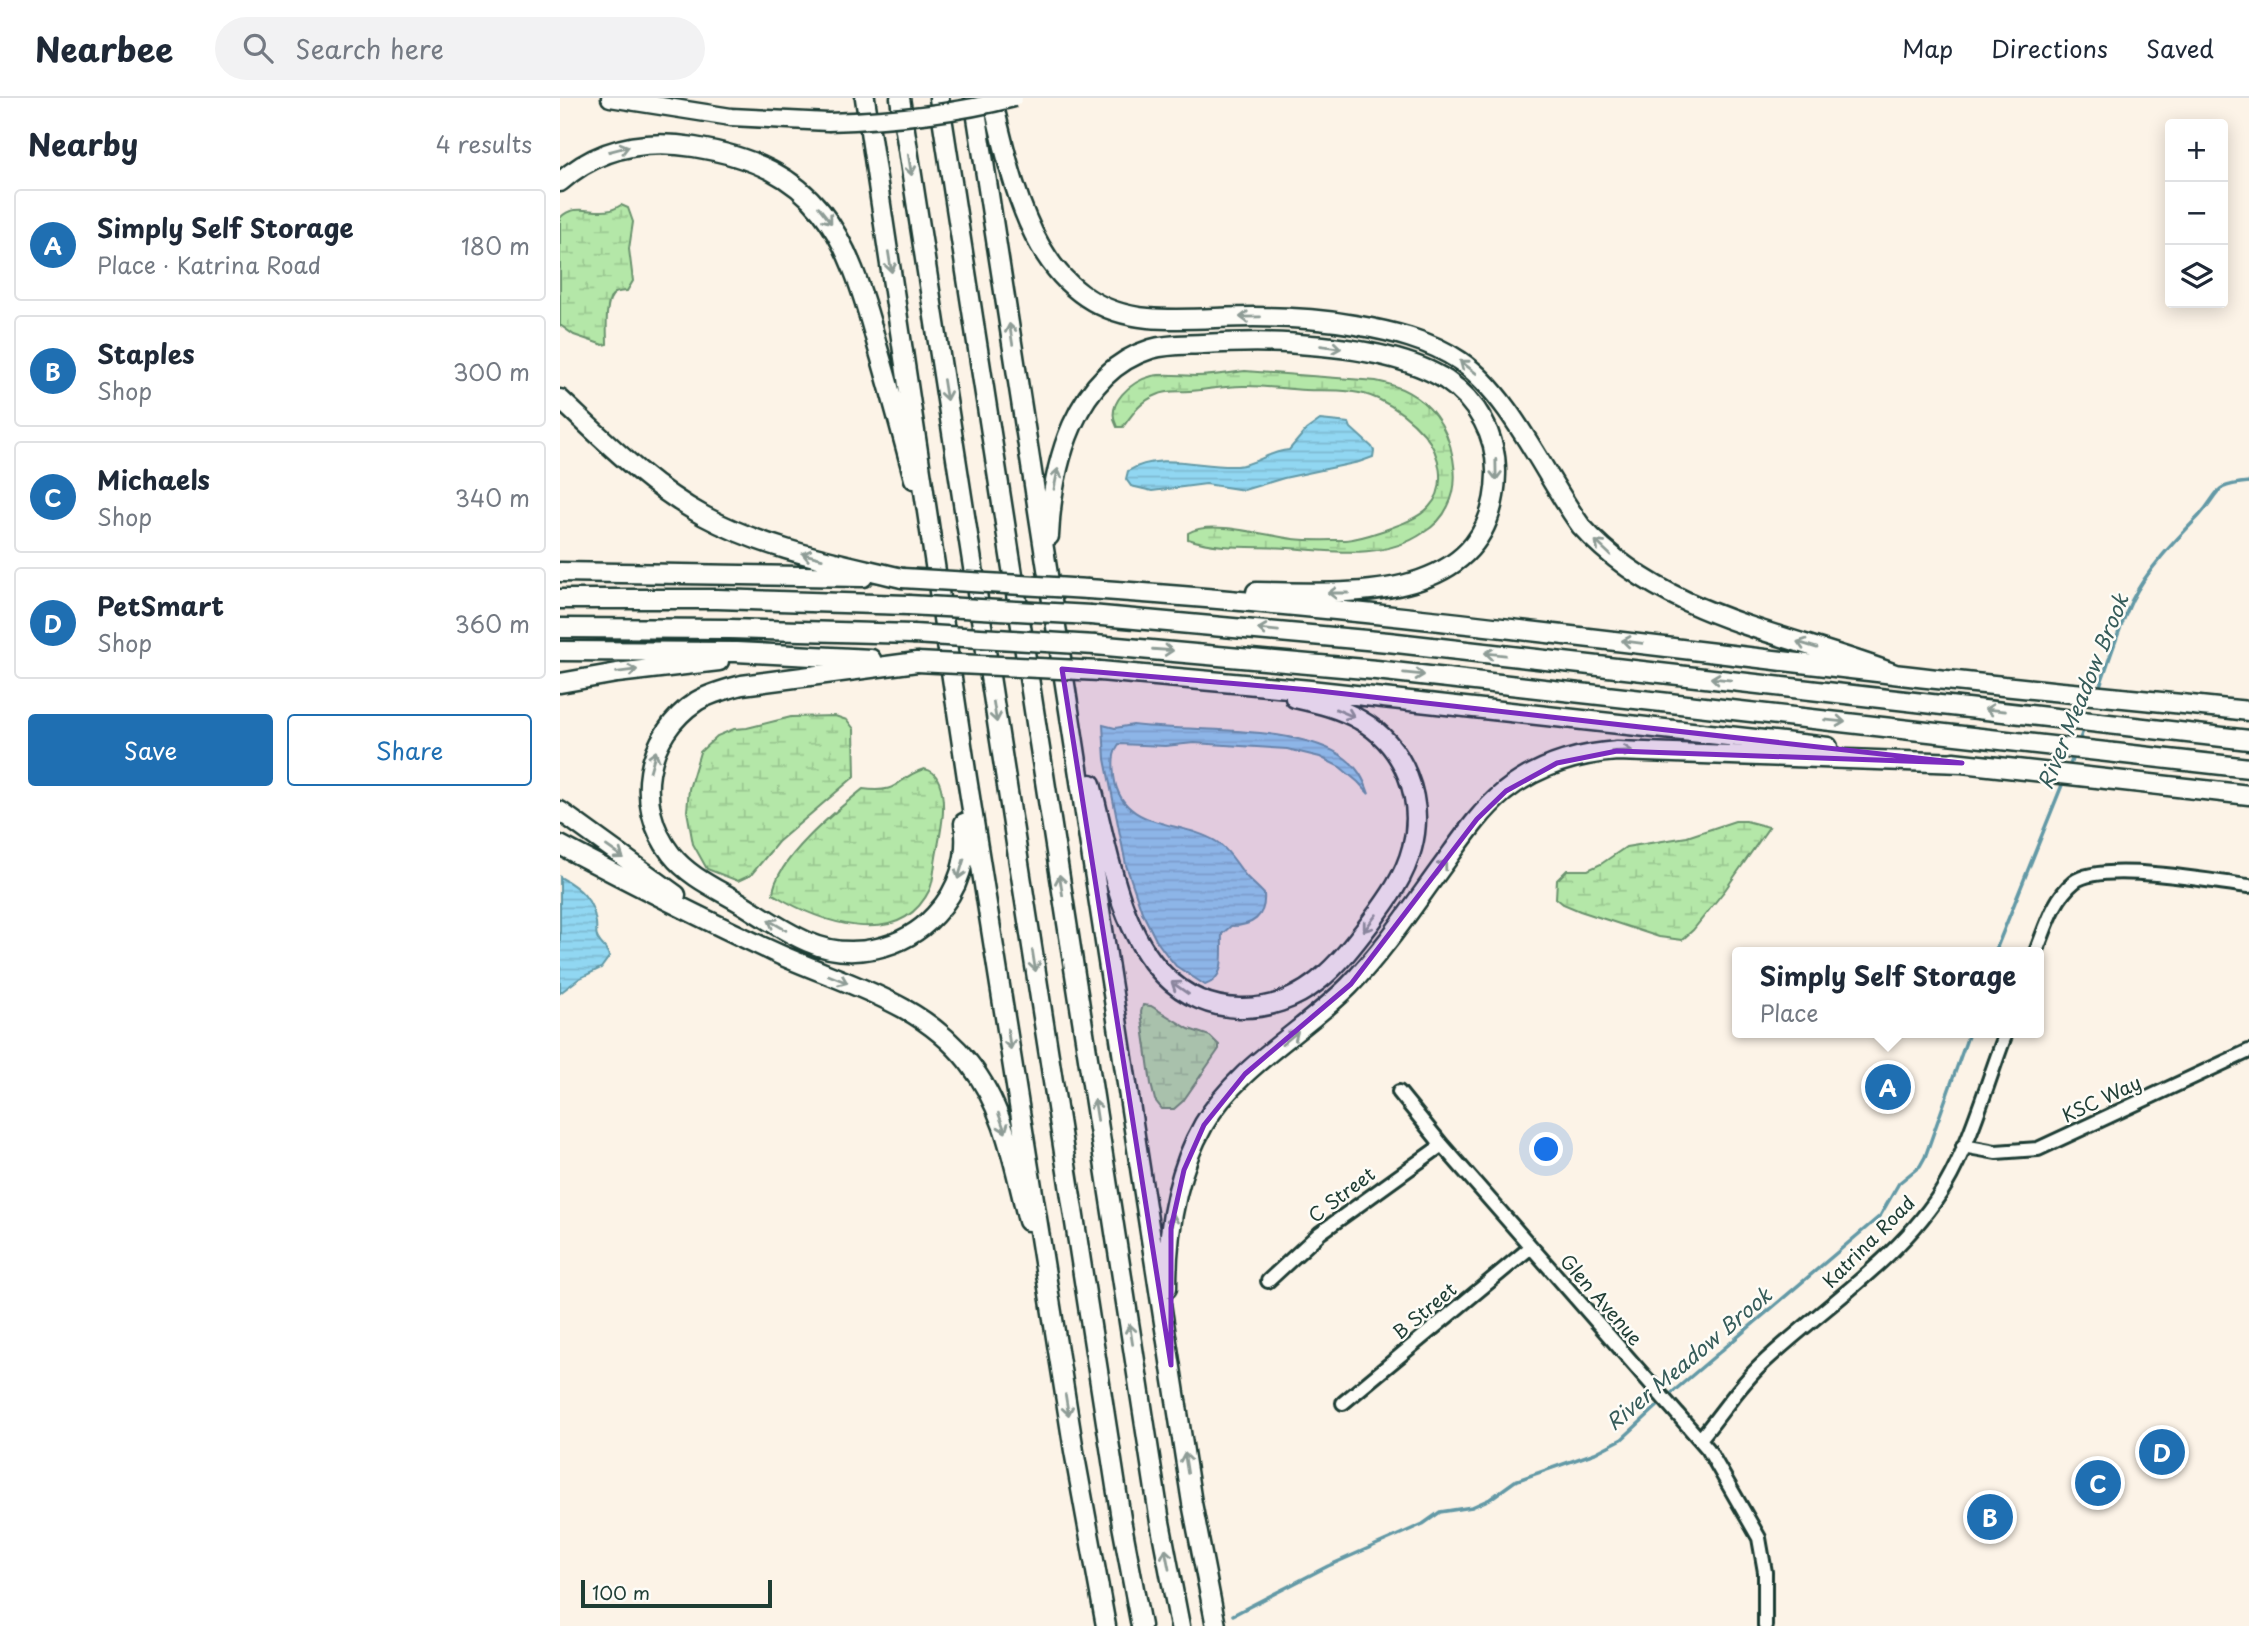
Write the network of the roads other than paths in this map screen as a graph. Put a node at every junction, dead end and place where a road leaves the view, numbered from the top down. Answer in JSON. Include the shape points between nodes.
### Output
{"nodes":[{"id":1,"x":610,"y":98,"type":"edge"},
{"id":2,"x":864,"y":98,"type":"edge"},
{"id":3,"x":900,"y":98,"type":"edge"},
{"id":4,"x":939,"y":98,"type":"edge"},
{"id":5,"x":974,"y":98,"type":"edge"},
{"id":6,"x":992,"y":98,"type":"edge"},
{"id":7,"x":1014,"y":98,"type":"edge"},
{"id":8,"x":560,"y":182,"type":"edge"},
{"id":9,"x":560,"y":386,"type":"edge"},
{"id":10,"x":560,"y":399,"type":"edge"},
{"id":11,"x":595,"y":432,"type":"junction"},
{"id":12,"x":936,"y":563,"type":"junction"},
{"id":13,"x":1047,"y":571,"type":"junction"},
{"id":14,"x":560,"y":572,"type":"edge"},
{"id":15,"x":902,"y":578,"type":"junction"},
{"id":16,"x":1088,"y":589,"type":"junction"},
{"id":17,"x":560,"y":599,"type":"edge"},
{"id":18,"x":560,"y":628,"type":"edge"},
{"id":19,"x":560,"y":651,"type":"edge"},
{"id":20,"x":834,"y":657,"type":"junction"},
{"id":21,"x":918,"y":662,"type":"junction"},
{"id":22,"x":1895,"y":674,"type":"junction"},
{"id":23,"x":1183,"y":678,"type":"junction"},
{"id":24,"x":560,"y":684,"type":"edge"},
{"id":25,"x":1065,"y":686,"type":"junction"},
{"id":26,"x":2249,"y":711,"type":"edge"},
{"id":27,"x":2249,"y":740,"type":"edge"},
{"id":28,"x":1962,"y":763,"type":"junction"},
{"id":29,"x":2249,"y":768,"type":"edge"},
{"id":30,"x":967,"y":778,"type":"junction"},
{"id":31,"x":2249,"y":795,"type":"edge"},
{"id":32,"x":560,"y":811,"type":"edge"},
{"id":33,"x":560,"y":845,"type":"edge"},
{"id":34,"x":2249,"y":886,"type":"edge"},
{"id":35,"x":753,"y":942,"type":"junction"},
{"id":36,"x":2038,"y":947,"type":"edge"},
{"id":37,"x":2004,"y":1038,"type":"edge"},
{"id":38,"x":2249,"y":1051,"type":"edge"},
{"id":39,"x":1399,"y":1092,"type":"dead end"},
{"id":40,"x":1442,"y":1145,"type":"junction"},
{"id":41,"x":1963,"y":1146,"type":"junction"},
{"id":42,"x":1531,"y":1247,"type":"junction"},
{"id":43,"x":1268,"y":1280,"type":"dead end"},
{"id":44,"x":1057,"y":1338,"type":"junction"},
{"id":45,"x":1171,"y":1365,"type":"junction"},
{"id":46,"x":1343,"y":1403,"type":"dead end"},
{"id":47,"x":1700,"y":1439,"type":"junction"},
{"id":48,"x":1093,"y":1565,"type":"junction"},
{"id":49,"x":1098,"y":1626,"type":"edge"},
{"id":50,"x":1105,"y":1626,"type":"edge"},
{"id":51,"x":1141,"y":1626,"type":"edge"},
{"id":52,"x":1181,"y":1626,"type":"edge"},
{"id":53,"x":1216,"y":1626,"type":"edge"},
{"id":54,"x":1765,"y":1626,"type":"edge"}],
"edges":[{"from":1,"to":7,"type":"main road","bridge":true,"via":[[731,117],[828,122],[926,115]]},
{"from":2,"to":12,"type":"highway","one_way":true},
{"from":3,"to":51,"type":"highway","one_way":true},
{"from":52,"to":4,"type":"highway","one_way":true,"via":[[1160,1522]]},
{"from":13,"to":5,"type":"highway","one_way":true},
{"from":22,"to":6,"type":"highway","one_way":true,"via":[[1716,614],[1634,574],[1581,526],[1492,388],[1445,352],[1386,332],[1340,323],[1276,317],[1149,318],[1122,314],[1087,298],[1057,271],[1030,227]]},
{"from":8,"to":12,"type":"highway","one_way":true,"via":[[582,164],[610,151],[640,144],[676,145],[764,167],[794,184],[816,204],[840,238],[860,282]]},
{"from":9,"to":11,"type":"highway"},
{"from":10,"to":11,"type":"highway"},
{"from":15,"to":11,"type":"highway","one_way":true,"via":[[796,552],[704,516],[661,489]]},
{"from":12,"to":30,"type":"highway"},
{"from":13,"to":16,"type":"highway","one_way":true,"via":[[1055,479],[1071,429],[1100,382],[1149,349],[1289,343],[1399,361],[1438,376],[1466,397],[1493,443],[1496,484],[1486,523],[1461,556],[1422,580],[1390,589],[1344,593]]},
{"from":13,"to":25,"type":"highway"},
{"from":14,"to":15,"type":"highway"},
{"from":15,"to":16,"type":"highway","bridge":true},
{"from":22,"to":16,"type":"highway","one_way":true,"via":[[1554,633]]},
{"from":27,"to":17,"type":"highway","one_way":true,"bridge":true,"via":[[1331,636],[1091,615],[908,605]]},
{"from":18,"to":29,"type":"highway","one_way":true,"bridge":true,"via":[[913,634],[1095,645],[1376,670]]},
{"from":19,"to":20,"type":"highway"},
{"from":20,"to":21,"type":"highway"},
{"from":24,"to":20,"type":"highway","one_way":true,"via":[[715,661]]},
{"from":21,"to":23,"type":"highway","bridge":true},
{"from":30,"to":21,"type":"highway","one_way":true,"via":[[963,816],[967,842],[955,886],[921,928],[875,949],[835,950],[798,937],[688,872],[671,855],[654,826],[647,794],[653,758],[669,727],[697,701],[742,685]]},
{"from":22,"to":26,"type":"highway"},
{"from":23,"to":25,"type":"highway","one_way":true,"via":[[1296,698],[1349,714],[1385,739],[1411,784],[1415,833],[1397,885],[1328,971],[1309,987],[1274,1004],[1238,1009],[1199,1000],[1164,975],[1143,947],[1120,896]]},
{"from":23,"to":28,"type":"highway"},
{"from":25,"to":45,"type":"highway"},
{"from":28,"to":31,"type":"highway"},
{"from":45,"to":28,"type":"highway","one_way":true,"via":[[1167,1279],[1171,1227],[1184,1170],[1203,1125],[1245,1074],[1350,984],[1477,819],[1506,790],[1557,762],[1617,751]]},
{"from":30,"to":44,"type":"highway","one_way":true},
{"from":32,"to":35,"type":"highway","one_way":true,"via":[[665,888]]},
{"from":33,"to":35,"type":"highway"},
{"from":34,"to":36,"type":"street","via":[[2118,871],[2089,874],[2060,898]]},
{"from":35,"to":44,"type":"highway","one_way":true,"via":[[914,1013],[970,1063],[1006,1135]]},
{"from":37,"to":41,"type":"street","name":"Katrina Road"},
{"from":38,"to":41,"type":"street","name":"KSC Way","via":[[2038,1149],[1996,1152]]},
{"from":39,"to":40,"type":"street","name":"Glen Avenue"},
{"from":40,"to":42,"type":"street","name":"Glen Avenue"},
{"from":40,"to":43,"type":"street","name":"C Street","via":[[1320,1233]]},
{"from":41,"to":47,"type":"street","name":"Katrina Road","via":[[1944,1188],[1922,1217],[1869,1271],[1762,1364]]},
{"from":42,"to":46,"type":"street","name":"B Street"},
{"from":42,"to":47,"type":"street","name":"Glen Avenue"},
{"from":44,"to":48,"type":"highway","one_way":true},
{"from":53,"to":45,"type":"highway","one_way":true},
{"from":47,"to":54,"type":"street","name":"Glen Avenue","via":[[1759,1538],[1765,1572]]},
{"from":48,"to":49,"type":"highway"},
{"from":48,"to":50,"type":"highway"}]}
